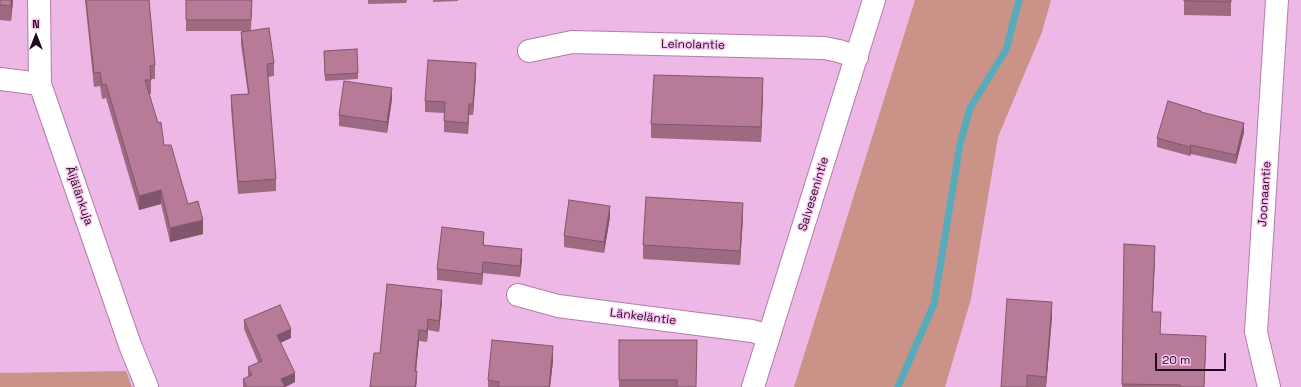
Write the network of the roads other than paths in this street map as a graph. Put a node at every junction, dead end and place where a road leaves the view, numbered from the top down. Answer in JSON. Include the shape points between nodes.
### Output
{"nodes":[{"id":1,"x":39,"y":0,"type":"edge"},
{"id":2,"x":874,"y":0,"type":"edge"},
{"id":3,"x":1277,"y":0,"type":"edge"},
{"id":4,"x":529,"y":51,"type":"dead end"},
{"id":5,"x":857,"y":57,"type":"junction"},
{"id":6,"x":0,"y":79,"type":"edge"},
{"id":7,"x":40,"y":84,"type":"junction"},
{"id":8,"x":518,"y":295,"type":"dead end"},
{"id":9,"x":769,"y":336,"type":"junction"},
{"id":10,"x":147,"y":387,"type":"edge"},
{"id":11,"x":753,"y":387,"type":"edge"},
{"id":12,"x":1270,"y":387,"type":"edge"}],
"edges":[{"from":1,"to":7,"type":"street","name":"Äijälänkuja"},
{"from":2,"to":5,"type":"street","name":"Salvesenintie"},
{"from":3,"to":12,"type":"street","name":"Joonaantie","via":[[1256,332]]},
{"from":4,"to":5,"type":"street","name":"Leinolantie","via":[[572,42],[824,48]]},
{"from":5,"to":9,"type":"street","name":"Salvesenintie"},
{"from":6,"to":7,"type":"street"},
{"from":7,"to":10,"type":"street","name":"Äijälänkuja","via":[[130,345]]},
{"from":8,"to":9,"type":"street","name":"Länkeläntie","via":[[558,306],[752,331]]},
{"from":9,"to":11,"type":"street","name":"Salvesenintie"}]}
